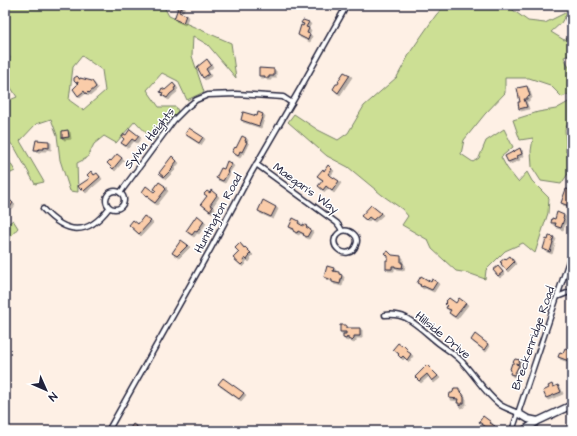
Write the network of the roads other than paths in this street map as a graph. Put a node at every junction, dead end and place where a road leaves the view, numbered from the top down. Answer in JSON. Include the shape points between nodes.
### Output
{"nodes":[{"id":1,"x":347,"y":5,"type":"edge"},
{"id":2,"x":292,"y":103,"type":"junction"},
{"id":3,"x":256,"y":164,"type":"junction"},
{"id":4,"x":120,"y":192,"type":"junction"},
{"id":5,"x":109,"y":208,"type":"junction"},
{"id":6,"x":43,"y":209,"type":"dead end"},
{"id":7,"x":342,"y":231,"type":"junction"},
{"id":8,"x":572,"y":252,"type":"edge"},
{"id":9,"x":572,"y":291,"type":"edge"},
{"id":10,"x":557,"y":297,"type":"junction"},
{"id":11,"x":386,"y":315,"type":"dead end"},
{"id":12,"x":572,"y":405,"type":"edge"},
{"id":13,"x":518,"y":413,"type":"junction"},
{"id":14,"x":538,"y":421,"type":"junction"},
{"id":15,"x":108,"y":431,"type":"edge"},
{"id":16,"x":512,"y":431,"type":"edge"},
{"id":17,"x":523,"y":431,"type":"edge"}],
"edges":[{"from":1,"to":2,"type":"street","name":"Huntington Road"},
{"from":2,"to":3,"type":"street","name":"Huntington Road"},
{"from":2,"to":4,"type":"street","name":"Sylvia Heights","via":[[283,97],[236,94],[208,95],[196,100],[174,120]]},
{"from":3,"to":7,"type":"street","name":"Maegan's Way","via":[[337,223]]},
{"from":3,"to":15,"type":"street","name":"Huntington Road"},
{"from":4,"to":5,"type":"street","name":"Sylvia Heights","via":[[108,194],[106,202]]},
{"from":4,"to":5,"type":"street","via":[[123,195],[123,206],[116,210]]},
{"from":5,"to":6,"type":"street","via":[[96,223],[80,229],[59,224]]},
{"from":7,"to":7,"type":"street","name":"Maegan's Way","via":[[349,231],[356,237],[356,246],[350,252],[341,252],[335,246],[336,236]]},
{"from":8,"to":10,"type":"street","name":"Breckenridge Road"},
{"from":9,"to":10,"type":"street"},
{"from":10,"to":13,"type":"street","name":"Breckenridge Road"},
{"from":11,"to":13,"type":"street","name":"Hillside Drive","via":[[399,315],[407,319],[441,344],[464,363],[500,405]]},
{"from":12,"to":14,"type":"main road"},
{"from":13,"to":14,"type":"main road"},
{"from":13,"to":16,"type":"street","name":"Breckenridge Road"},
{"from":14,"to":17,"type":"main road"}]}
